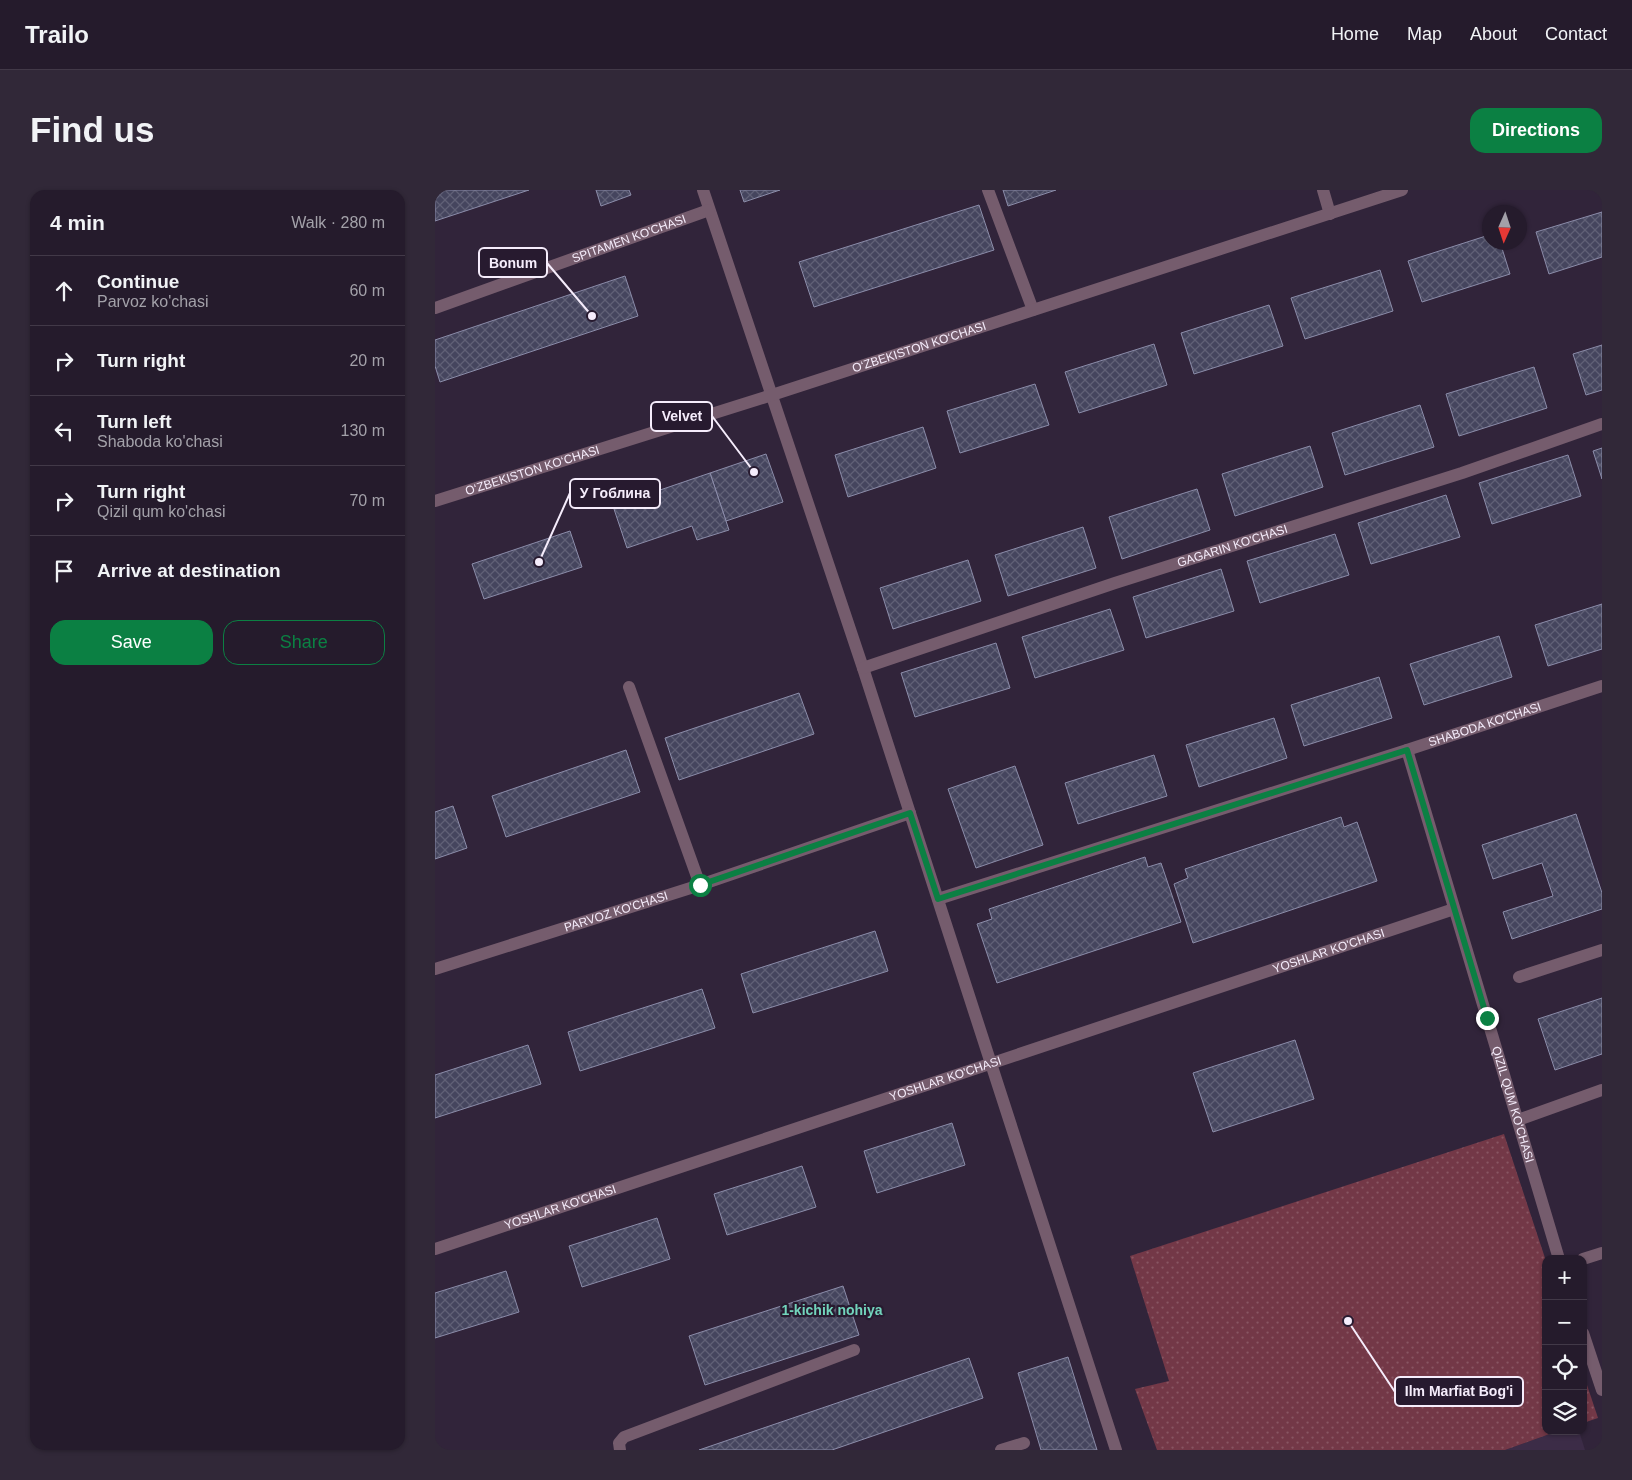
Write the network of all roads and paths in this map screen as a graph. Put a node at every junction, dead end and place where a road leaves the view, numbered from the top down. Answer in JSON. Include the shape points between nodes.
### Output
{"nodes":[{"id":1,"x":703,"y":190,"type":"edge"},
{"id":2,"x":988,"y":190,"type":"edge"},
{"id":3,"x":1323,"y":190,"type":"edge"},
{"id":4,"x":1402,"y":190,"type":"edge"},
{"id":5,"x":709,"y":210,"type":"junction"},
{"id":6,"x":1330,"y":214,"type":"junction"},
{"id":7,"x":435,"y":308,"type":"edge"},
{"id":8,"x":1033,"y":310,"type":"junction"},
{"id":9,"x":772,"y":395,"type":"junction"},
{"id":10,"x":1602,"y":424,"type":"edge"},
{"id":11,"x":435,"y":501,"type":"edge"},
{"id":12,"x":863,"y":668,"type":"junction"},
{"id":13,"x":1602,"y":686,"type":"edge"},
{"id":14,"x":629,"y":687,"type":"dead end"},
{"id":15,"x":1407,"y":750,"type":"junction"},
{"id":16,"x":910,"y":813,"type":"junction"},
{"id":17,"x":700,"y":885,"type":"junction"},
{"id":18,"x":938,"y":899,"type":"junction"},
{"id":19,"x":1454,"y":909,"type":"junction"},
{"id":20,"x":1602,"y":950,"type":"edge"},
{"id":21,"x":435,"y":969,"type":"edge"},
{"id":22,"x":1519,"y":977,"type":"dead end"},
{"id":23,"x":992,"y":1064,"type":"junction"},
{"id":24,"x":1602,"y":1090,"type":"edge"},
{"id":25,"x":1518,"y":1120,"type":"junction"},
{"id":26,"x":435,"y":1249,"type":"edge"},
{"id":27,"x":1602,"y":1253,"type":"edge"},
{"id":28,"x":1558,"y":1255,"type":"edge"},
{"id":29,"x":1587,"y":1258,"type":"edge"},
{"id":30,"x":1587,"y":1345,"type":"edge"},
{"id":31,"x":854,"y":1350,"type":"dead end"},
{"id":32,"x":1602,"y":1390,"type":"edge"},
{"id":33,"x":1025,"y":1442,"type":"dead end"},
{"id":34,"x":620,"y":1450,"type":"edge"},
{"id":35,"x":1001,"y":1450,"type":"edge"},
{"id":36,"x":1116,"y":1450,"type":"edge"}],
"edges":[{"from":1,"to":5,"type":"street"},
{"from":2,"to":8,"type":"street"},
{"from":3,"to":6,"type":"street"},
{"from":4,"to":6,"type":"street","name":"O‘ZBEKISTON KO‘CHASI"},
{"from":5,"to":7,"type":"street","name":"SPITAMEN KO'CHASI"},
{"from":5,"to":9,"type":"street"},
{"from":6,"to":8,"type":"street","name":"O‘ZBEKISTON KO‘CHASI"},
{"from":8,"to":9,"type":"street","name":"O‘ZBEKISTON KO‘CHASI"},
{"from":9,"to":11,"type":"street","name":"O‘ZBEKISTON KO‘CHASI"},
{"from":9,"to":12,"type":"street"},
{"from":10,"to":12,"type":"street","name":"GAGARIN KO'CHASI","via":[[1462,473],[1115,583]]},
{"from":12,"to":16,"type":"street"},
{"from":13,"to":15,"type":"street","name":"SHABODA KO'CHASI"},
{"from":14,"to":17,"type":"street"},
{"from":15,"to":18,"type":"street","name":"SHABODA KO'CHASI"},
{"from":15,"to":19,"type":"street","name":"QIZIL QUM KO'CHASI"},
{"from":16,"to":17,"type":"street","name":"PARVOZ KO'CHASI"},
{"from":16,"to":18,"type":"street"},
{"from":17,"to":21,"type":"street","name":"PARVOZ KO'CHASI"},
{"from":18,"to":23,"type":"street"},
{"from":19,"to":23,"type":"street","name":"YOSHLAR KO'CHASI"},
{"from":19,"to":25,"type":"street","name":"QIZIL QUM KO'CHASI"},
{"from":20,"to":22,"type":"street"},
{"from":23,"to":26,"type":"street","name":"YOSHLAR KO'CHASI"},
{"from":23,"to":36,"type":"street"},
{"from":24,"to":25,"type":"street"},
{"from":25,"to":28,"type":"street","name":"QIZIL QUM KO'CHASI"},
{"from":27,"to":29,"type":"street"},
{"from":30,"to":32,"type":"street"},
{"from":31,"to":34,"type":"street","via":[[623,1437],[619,1443]]},
{"from":33,"to":35,"type":"street"}]}
